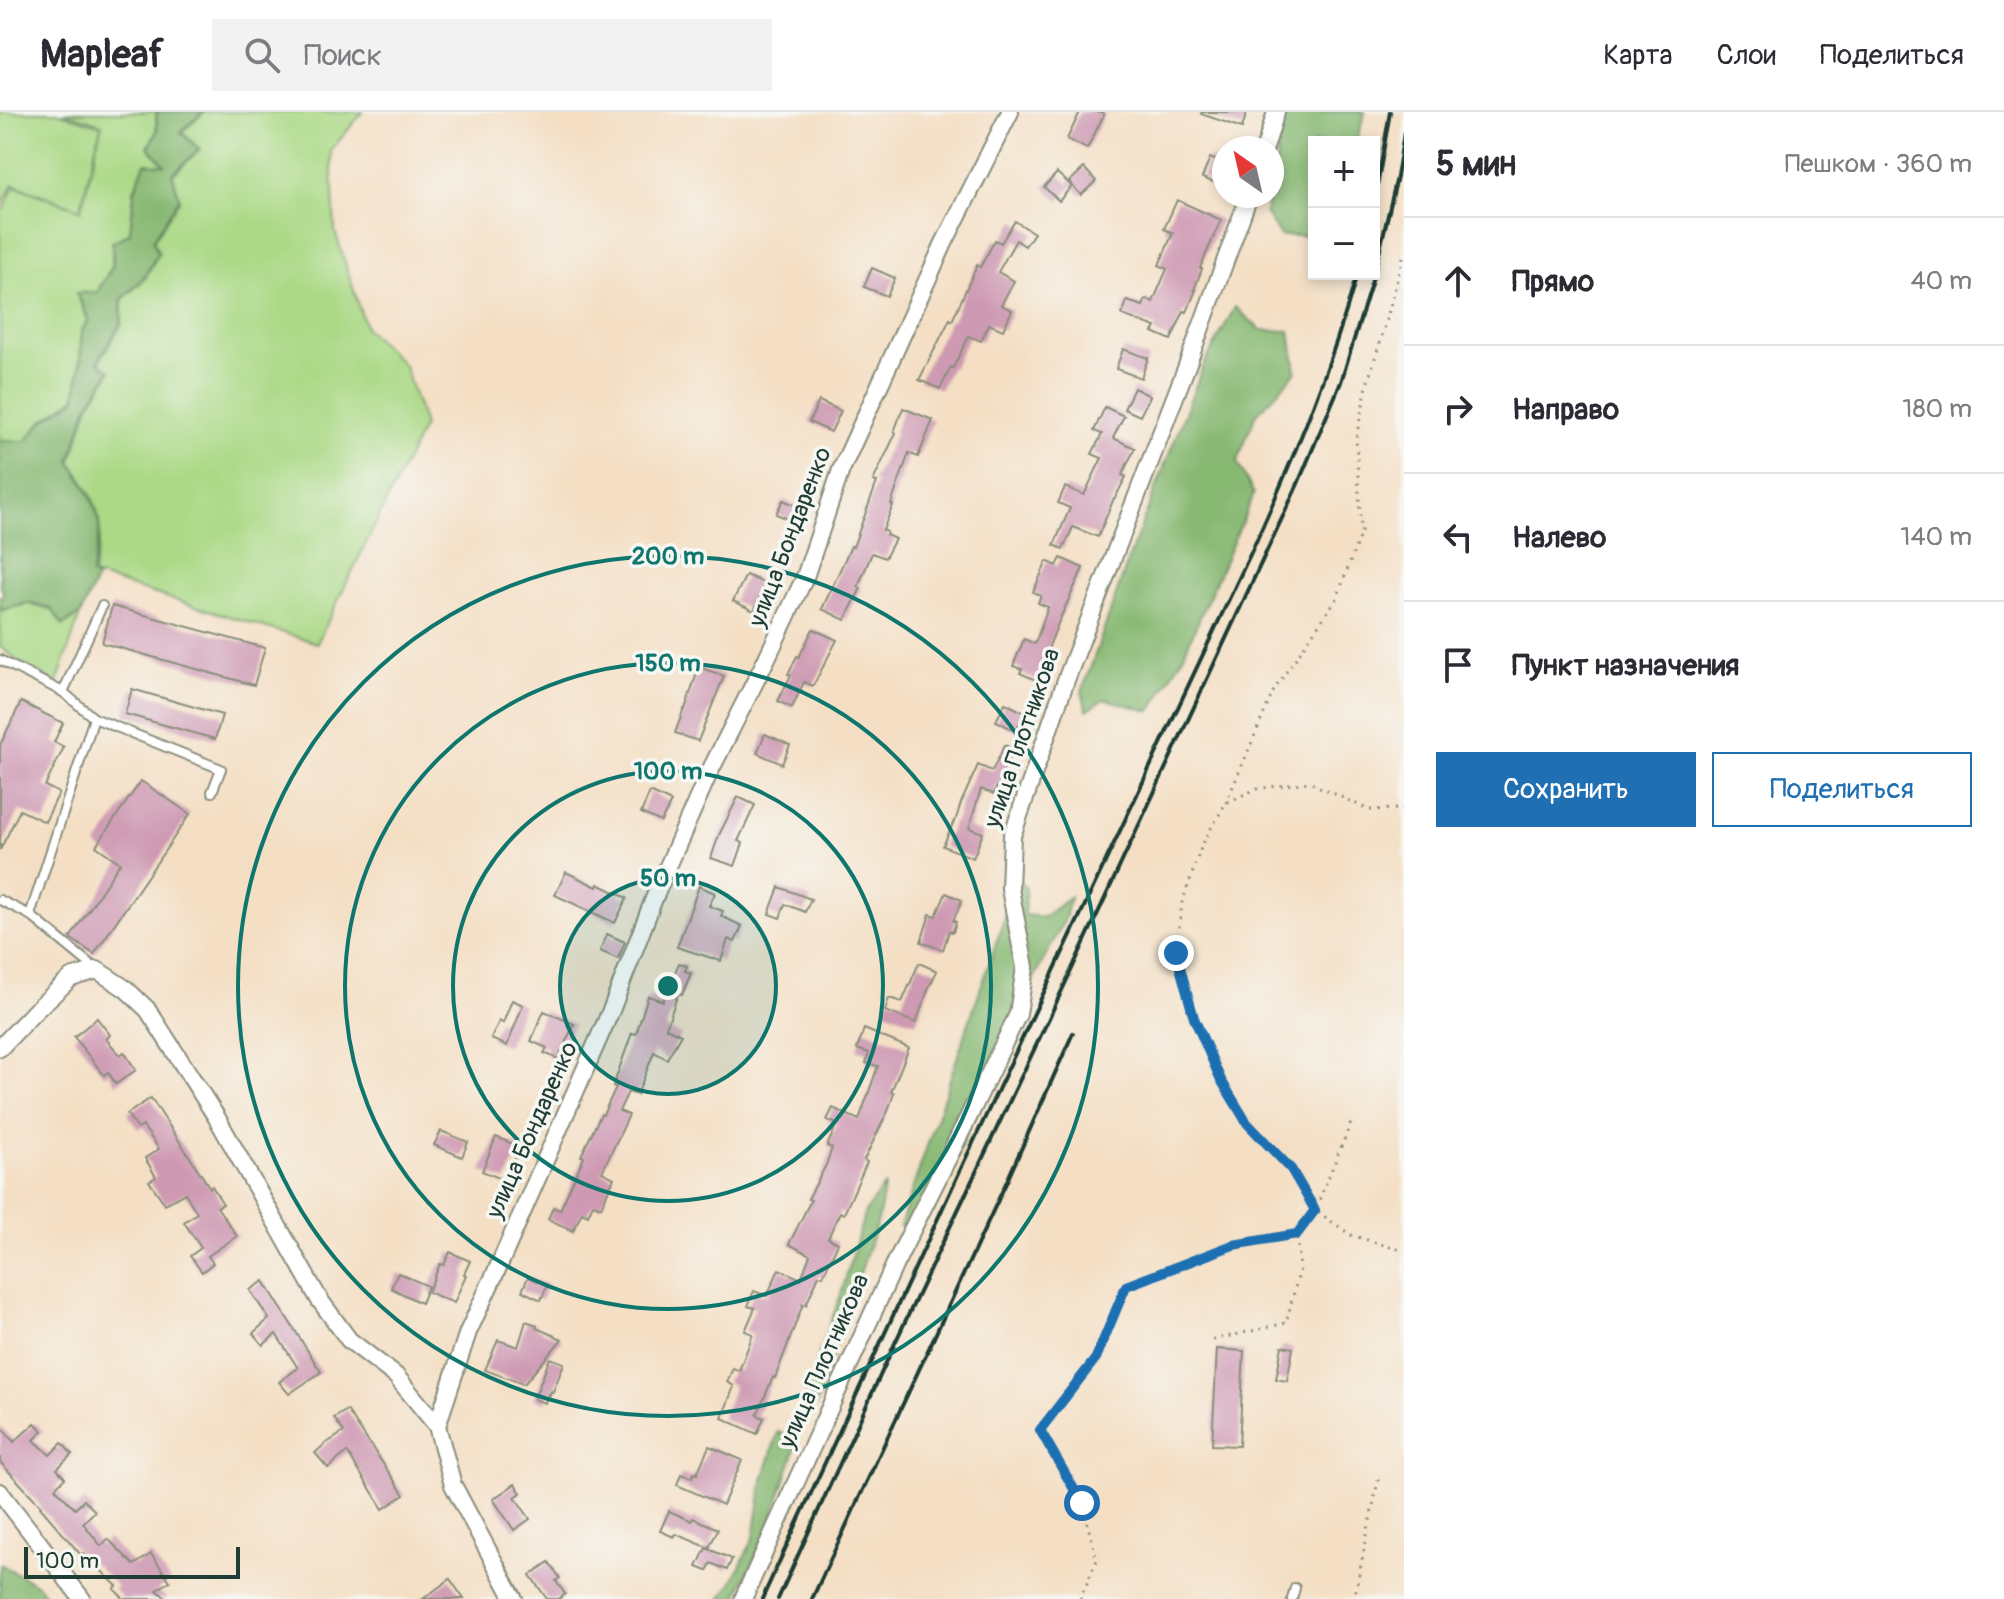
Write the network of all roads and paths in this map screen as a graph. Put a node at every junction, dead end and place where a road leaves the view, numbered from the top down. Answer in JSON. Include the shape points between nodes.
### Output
{"nodes":[{"id":1,"x":1010,"y":112,"type":"edge"},
{"id":2,"x":1276,"y":112,"type":"edge"},
{"id":3,"x":1269,"y":136,"type":"edge"},
{"id":4,"x":1245,"y":208,"type":"edge"},
{"id":5,"x":1404,"y":253,"type":"edge"},
{"id":6,"x":102,"y":606,"type":"dead end"},
{"id":7,"x":0,"y":660,"type":"edge"},
{"id":8,"x":63,"y":692,"type":"junction"},
{"id":9,"x":94,"y":718,"type":"junction"},
{"id":10,"x":212,"y":792,"type":"dead end"},
{"id":11,"x":1226,"y":803,"type":"junction"},
{"id":12,"x":1404,"y":809,"type":"edge"},
{"id":13,"x":0,"y":900,"type":"edge"},
{"id":14,"x":30,"y":915,"type":"junction"},
{"id":15,"x":97,"y":970,"type":"junction"},
{"id":16,"x":0,"y":1048,"type":"edge"},
{"id":17,"x":1351,"y":1123,"type":"dead end"},
{"id":18,"x":1315,"y":1210,"type":"junction"},
{"id":19,"x":1297,"y":1234,"type":"junction"},
{"id":20,"x":1404,"y":1251,"type":"edge"},
{"id":21,"x":1213,"y":1340,"type":"dead end"},
{"id":22,"x":437,"y":1426,"type":"junction"},
{"id":23,"x":1379,"y":1476,"type":"dead end"},
{"id":24,"x":0,"y":1492,"type":"edge"},
{"id":25,"x":1295,"y":1588,"type":"dead end"},
{"id":26,"x":82,"y":1599,"type":"edge"},
{"id":27,"x":514,"y":1599,"type":"edge"},
{"id":28,"x":743,"y":1599,"type":"edge"},
{"id":29,"x":1080,"y":1599,"type":"edge"},
{"id":30,"x":1292,"y":1599,"type":"edge"},
{"id":31,"x":1354,"y":1599,"type":"edge"}],
"edges":[{"from":1,"to":22,"type":"street","name":"улица Бондаренко","via":[[944,243],[841,470],[805,577],[660,882],[612,1008],[468,1332]]},
{"from":2,"to":3,"type":"street"},
{"from":4,"to":28,"type":"street","name":"улица Плотникова","via":[[1012,836],[1010,889],[1025,967],[1018,1014],[895,1264]]},
{"from":5,"to":11,"type":"path","via":[[1356,438],[1361,532],[1337,598],[1274,690]]},
{"from":6,"to":8,"type":"lane"},
{"from":7,"to":8,"type":"lane"},
{"from":8,"to":9,"type":"lane"},
{"from":9,"to":10,"type":"lane","via":[[221,769]]},
{"from":9,"to":14,"type":"lane"},
{"from":11,"to":12,"type":"path","via":[[1256,789],[1309,782],[1369,810]]},
{"from":11,"to":18,"type":"path","via":[[1203,842],[1182,903],[1176,953],[1194,1018],[1221,1080],[1247,1123],[1291,1169]]},
{"from":13,"to":14,"type":"lane"},
{"from":14,"to":15,"type":"lane"},
{"from":15,"to":16,"type":"street","via":[[71,978]]},
{"from":15,"to":22,"type":"street","via":[[148,1010],[217,1118],[319,1299],[349,1340],[396,1376]]},
{"from":17,"to":18,"type":"path"},
{"from":18,"to":19,"type":"path"},
{"from":18,"to":20,"type":"path","via":[[1351,1235]]},
{"from":19,"to":21,"type":"path","via":[[1300,1269],[1286,1323]]},
{"from":19,"to":29,"type":"path","via":[[1233,1245],[1126,1286],[1096,1358],[1040,1430],[1082,1503],[1097,1560]]},
{"from":22,"to":27,"type":"street","via":[[453,1485]]},
{"from":23,"to":31,"type":"path"},
{"from":24,"to":26,"type":"street"},
{"from":25,"to":30,"type":"lane"}]}
